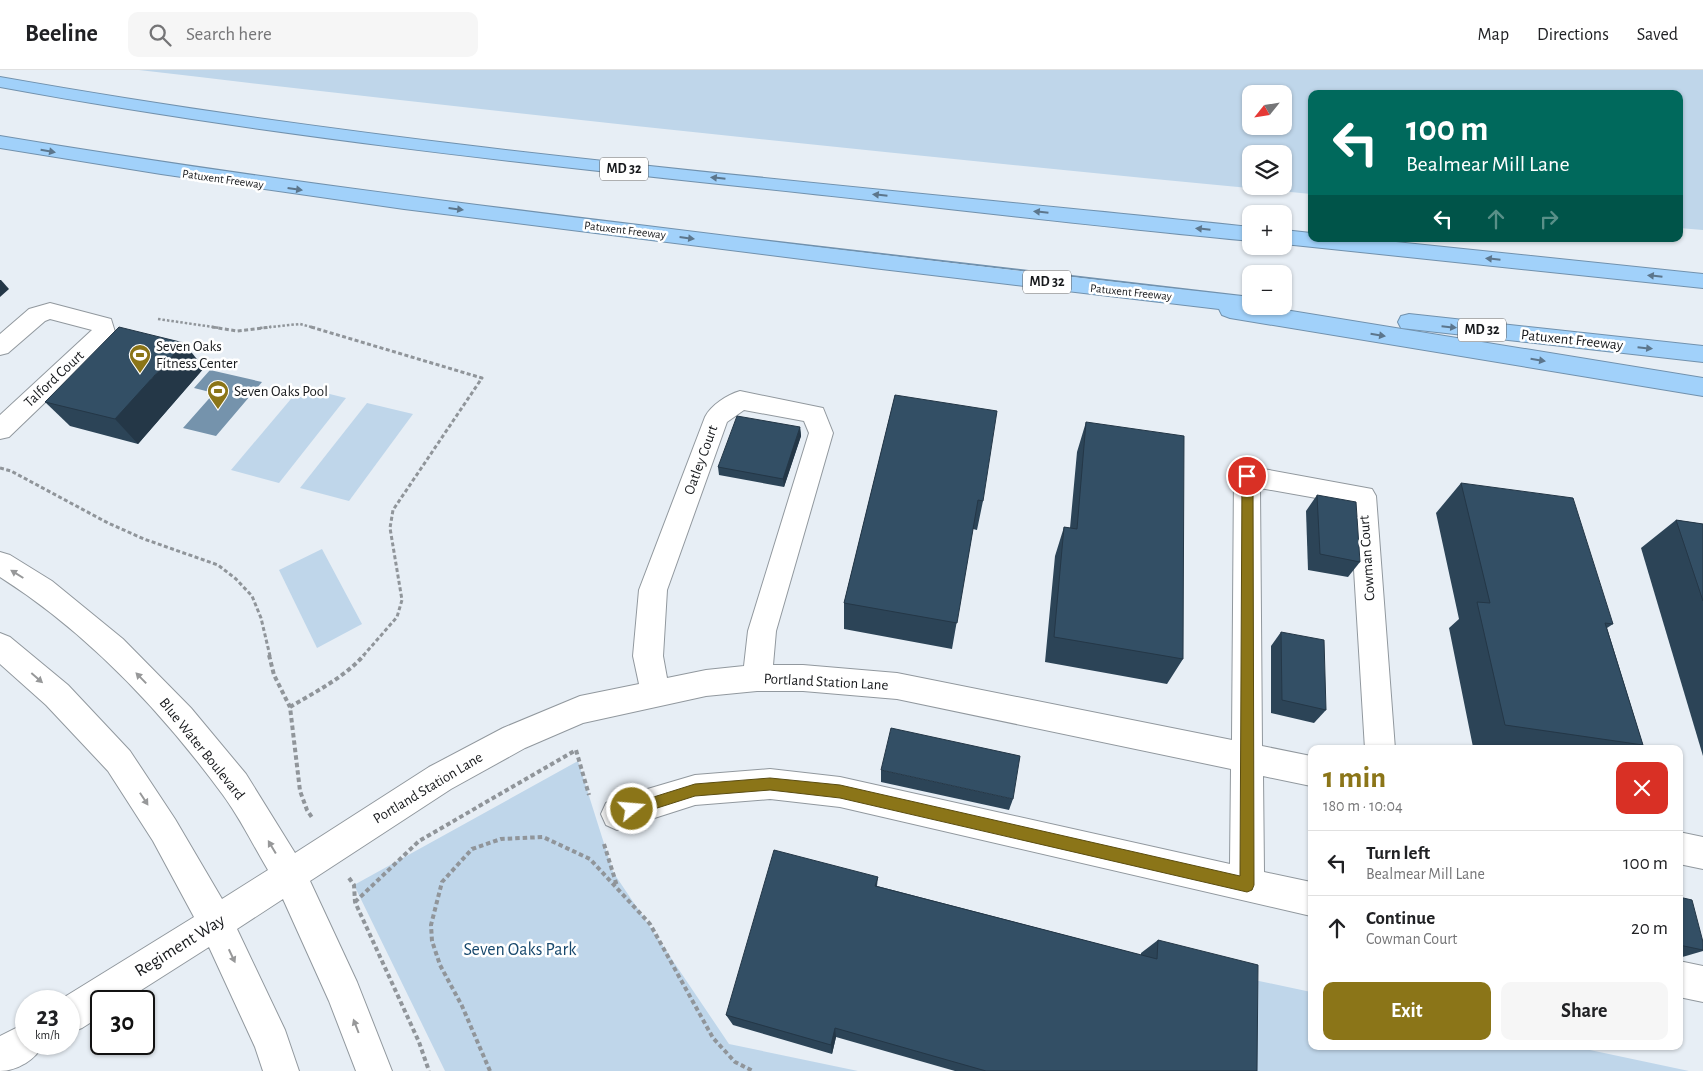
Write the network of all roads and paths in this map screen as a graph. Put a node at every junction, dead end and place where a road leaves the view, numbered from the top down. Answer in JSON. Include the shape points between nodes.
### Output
{"nodes":[{"id":1,"x":0,"y":82,"type":"edge"},
{"id":2,"x":0,"y":142,"type":"edge"},
{"id":3,"x":1242,"y":233,"type":"edge"},
{"id":4,"x":1292,"y":238,"type":"edge"},
{"id":5,"x":1308,"y":240,"type":"edge"},
{"id":6,"x":1332,"y":242,"type":"edge"},
{"id":7,"x":1703,"y":281,"type":"edge"},
{"id":8,"x":1105,"y":289,"type":"junction"},
{"id":9,"x":1242,"y":304,"type":"edge"},
{"id":10,"x":1292,"y":309,"type":"edge"},
{"id":11,"x":158,"y":319,"type":"dead end"},
{"id":12,"x":0,"y":347,"type":"edge"},
{"id":13,"x":1703,"y":354,"type":"edge"},
{"id":14,"x":1703,"y":387,"type":"edge"},
{"id":15,"x":0,"y":430,"type":"edge"},
{"id":16,"x":0,"y":468,"type":"edge"},
{"id":17,"x":0,"y":563,"type":"edge"},
{"id":18,"x":0,"y":646,"type":"edge"},
{"id":19,"x":757,"y":678,"type":"junction"},
{"id":20,"x":656,"y":694,"type":"junction"},
{"id":21,"x":290,"y":707,"type":"junction"},
{"id":22,"x":1380,"y":745,"type":"edge"},
{"id":23,"x":1246,"y":758,"type":"junction"},
{"id":24,"x":1308,"y":770,"type":"edge"},
{"id":25,"x":590,"y":796,"type":"dead end"},
{"id":26,"x":307,"y":810,"type":"dead end"},
{"id":27,"x":617,"y":814,"type":"dead end"},
{"id":28,"x":604,"y":843,"type":"dead end"},
{"id":29,"x":1683,"y":849,"type":"edge"},
{"id":30,"x":1703,"y":853,"type":"edge"},
{"id":31,"x":290,"y":876,"type":"junction"},
{"id":32,"x":354,"y":885,"type":"dead end"},
{"id":33,"x":1247,"y":885,"type":"junction"},
{"id":34,"x":618,"y":889,"type":"junction"},
{"id":35,"x":1308,"y":898,"type":"edge"},
{"id":36,"x":355,"y":902,"type":"junction"},
{"id":37,"x":216,"y":923,"type":"junction"},
{"id":38,"x":1683,"y":980,"type":"edge"},
{"id":39,"x":1703,"y":984,"type":"edge"},
{"id":40,"x":80,"y":1008,"type":"edge"},
{"id":41,"x":15,"y":1048,"type":"edge"},
{"id":42,"x":0,"y":1057,"type":"edge"},
{"id":43,"x":281,"y":1071,"type":"edge"},
{"id":44,"x":374,"y":1071,"type":"edge"},
{"id":45,"x":429,"y":1071,"type":"edge"},
{"id":46,"x":490,"y":1071,"type":"edge"},
{"id":47,"x":753,"y":1071,"type":"edge"}],
"edges":[{"from":3,"to":1,"type":"highway","number":"MD 32","one_way":true,"via":[[347,137]]},
{"from":2,"to":8,"type":"highway","name":"Patuxent Freeway","number":"MD 32","one_way":true,"via":[[292,189]]},
{"from":5,"to":4,"type":"highway","one_way":true},
{"from":7,"to":6,"type":"highway","one_way":true},
{"from":8,"to":9,"type":"highway","name":"Patuxent Freeway","number":"MD 32"},
{"from":8,"to":14,"type":"highway","one_way":true},
{"from":10,"to":13,"type":"highway","name":"Patuxent Freeway","number":"MD 32","one_way":true},
{"from":11,"to":21,"type":"path","via":[[237,331],[300,324],[482,378],[393,510],[390,528],[402,600],[397,617],[358,662]]},
{"from":12,"to":15,"type":"street","name":"Talford Court","via":[[37,314],[50,311],[103,325],[104,332]]},
{"from":16,"to":21,"type":"path","via":[[117,527],[218,565],[236,579],[252,596],[261,618],[274,675]]},
{"from":31,"to":17,"type":"street","name":"Blue Water Boulevard","one_way":true,"via":[[235,785],[180,718],[113,648],[42,589]]},
{"from":18,"to":37,"type":"street","one_way":true,"via":[[57,695],[119,761],[164,830]]},
{"from":19,"to":20,"type":"street","name":"Portland Station Lane","via":[[706,683]]},
{"from":19,"to":20,"type":"street","name":"Oatley Court","via":[[762,631],[822,433],[814,414],[740,400],[717,417],[653,590],[648,656]]},
{"from":19,"to":23,"type":"street","name":"Portland Station Lane","via":[[803,678],[897,686]]},
{"from":20,"to":31,"type":"street","name":"Portland Station Lane","via":[[580,710],[514,738],[440,778]]},
{"from":21,"to":26,"type":"path","via":[[300,791]]},
{"from":22,"to":23,"type":"street","name":"Cowman Court","via":[[1363,496],[1247,476]]},
{"from":23,"to":24,"type":"street","name":"Portland Station Lane"},
{"from":23,"to":33,"type":"street"},
{"from":25,"to":36,"type":"path","via":[[576,750],[419,841]]},
{"from":27,"to":33,"type":"street","via":[[695,790],[770,784],[840,792]]},
{"from":28,"to":34,"type":"path"},
{"from":29,"to":30,"type":"street"},
{"from":31,"to":37,"type":"street","name":"Regiment Way"},
{"from":44,"to":31,"type":"street","name":"Blue Water Boulevard","one_way":true,"via":[[344,995]]},
{"from":32,"to":36,"type":"path"},
{"from":33,"to":35,"type":"street"},
{"from":34,"to":46,"type":"path","via":[[590,859],[543,837],[501,839],[472,849],[442,882],[431,925],[432,941]]},
{"from":34,"to":47,"type":"path","via":[[650,924],[713,1038],[735,1062]]},
{"from":36,"to":45,"type":"path"},
{"from":37,"to":40,"type":"street","name":"Regiment Way"},
{"from":37,"to":43,"type":"street","one_way":true,"via":[[272,1043]]},
{"from":38,"to":39,"type":"street"},
{"from":41,"to":42,"type":"street"}]}
